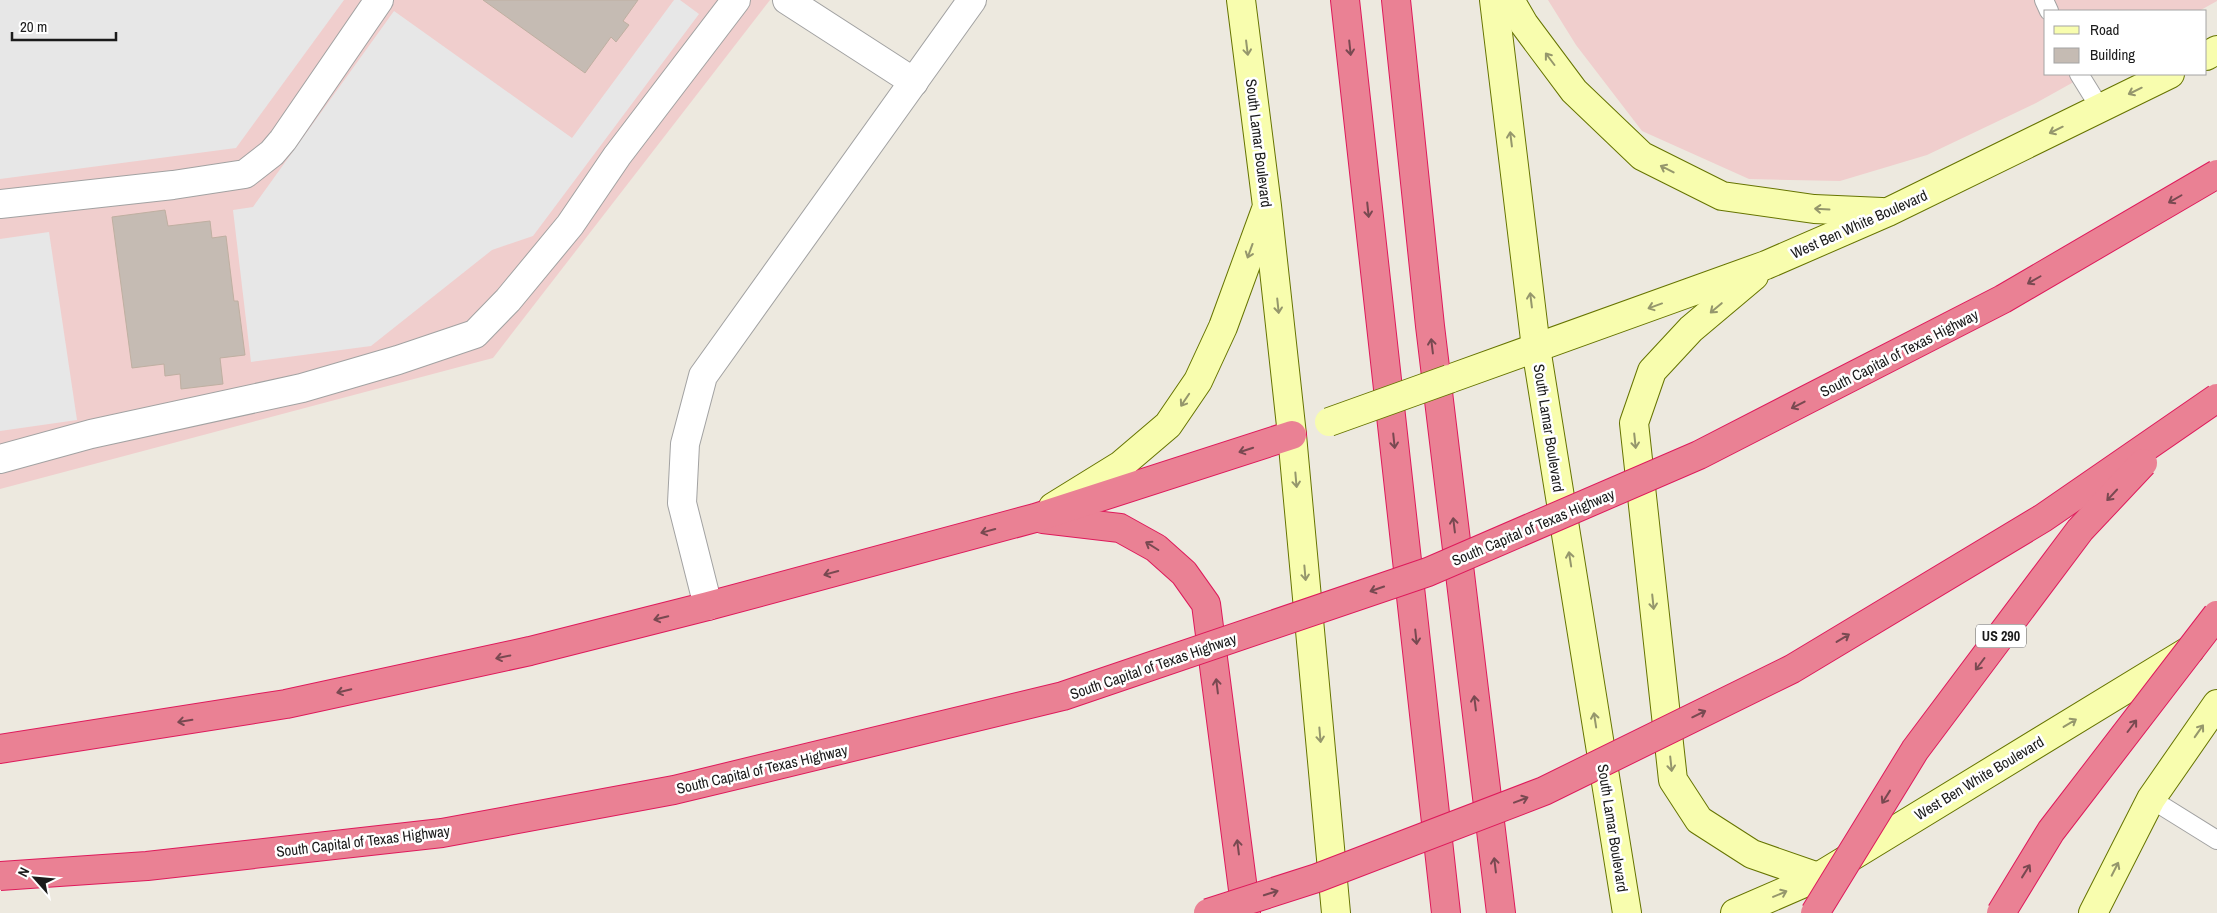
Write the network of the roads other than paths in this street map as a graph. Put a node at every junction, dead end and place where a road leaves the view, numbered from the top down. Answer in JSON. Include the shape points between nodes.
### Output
{"nodes":[{"id":1,"x":379,"y":0,"type":"edge"},
{"id":2,"x":736,"y":0,"type":"edge"},
{"id":3,"x":786,"y":0,"type":"edge"},
{"id":4,"x":972,"y":0,"type":"edge"},
{"id":5,"x":1241,"y":0,"type":"edge"},
{"id":6,"x":1345,"y":0,"type":"edge"},
{"id":7,"x":1396,"y":0,"type":"edge"},
{"id":8,"x":1494,"y":0,"type":"edge"},
{"id":9,"x":1510,"y":0,"type":"edge"},
{"id":10,"x":2080,"y":75,"type":"edge"},
{"id":11,"x":2168,"y":75,"type":"edge"},
{"id":12,"x":914,"y":82,"type":"junction"},
{"id":13,"x":2100,"y":108,"type":"junction"},
{"id":14,"x":2217,"y":174,"type":"edge"},
{"id":15,"x":0,"y":204,"type":"edge"},
{"id":16,"x":1267,"y":206,"type":"junction"},
{"id":17,"x":1888,"y":212,"type":"junction"},
{"id":18,"x":1766,"y":265,"type":"junction"},
{"id":19,"x":1536,"y":348,"type":"junction"},
{"id":20,"x":2217,"y":383,"type":"edge"},
{"id":21,"x":2217,"y":398,"type":"edge"},
{"id":22,"x":1292,"y":434,"type":"junction"},
{"id":23,"x":0,"y":460,"type":"edge"},
{"id":24,"x":1035,"y":518,"type":"junction"},
{"id":25,"x":708,"y":606,"type":"junction"},
{"id":26,"x":2217,"y":615,"type":"edge"},
{"id":27,"x":2217,"y":633,"type":"edge"},
{"id":28,"x":2217,"y":704,"type":"edge"},
{"id":29,"x":0,"y":749,"type":"edge"},
{"id":30,"x":2151,"y":799,"type":"junction"},
{"id":31,"x":2217,"y":840,"type":"edge"},
{"id":32,"x":0,"y":876,"type":"edge"},
{"id":33,"x":1818,"y":878,"type":"junction"},
{"id":34,"x":1208,"y":913,"type":"edge"},
{"id":35,"x":1246,"y":913,"type":"edge"},
{"id":36,"x":1336,"y":913,"type":"edge"},
{"id":37,"x":1446,"y":913,"type":"edge"},
{"id":38,"x":1501,"y":913,"type":"edge"},
{"id":39,"x":1627,"y":913,"type":"edge"},
{"id":40,"x":1735,"y":913,"type":"edge"},
{"id":41,"x":1815,"y":913,"type":"edge"},
{"id":42,"x":2001,"y":913,"type":"edge"},
{"id":43,"x":2093,"y":913,"type":"edge"}],
"edges":[{"from":1,"to":15,"type":"street","via":[[283,140],[245,174]]},
{"from":2,"to":23,"type":"street","via":[[617,156],[570,225],[508,300],[475,334],[302,388],[91,434]]},
{"from":3,"to":12,"type":"street"},
{"from":4,"to":12,"type":"street"},
{"from":5,"to":16,"type":"main road","name":"South Lamar Boulevard","one_way":true},
{"from":6,"to":37,"type":"highway","one_way":true},
{"from":38,"to":7,"type":"highway","one_way":true,"via":[[1430,326]]},
{"from":19,"to":8,"type":"main road","name":"South Lamar Boulevard","one_way":true},
{"from":17,"to":9,"type":"main road","one_way":true,"via":[[1814,209],[1722,196],[1642,156],[1574,91]]},
{"from":10,"to":13,"type":"lane"},
{"from":11,"to":13,"type":"main road","name":"West Ben White Boulevard","one_way":true},
{"from":12,"to":25,"type":"street","via":[[703,376],[685,444],[682,504]]},
{"from":13,"to":17,"type":"main road","name":"West Ben White Boulevard","one_way":true},
{"from":14,"to":32,"type":"highway","name":"South Capital of Texas Highway","one_way":true,"bridge":true,"via":[[2003,299],[1699,456],[1428,572],[1063,696],[674,790],[442,832],[147,866]]},
{"from":16,"to":22,"type":"main road","name":"South Lamar Boulevard","one_way":true},
{"from":16,"to":24,"type":"main road","one_way":true,"via":[[1223,327],[1198,381],[1168,425],[1121,465]]},
{"from":17,"to":18,"type":"main road","name":"West Ben White Boulevard"},
{"from":18,"to":19,"type":"main road","name":"West Ben White Boulevard","one_way":true},
{"from":18,"to":33,"type":"main road","one_way":true,"via":[[1691,330],[1652,372],[1634,423],[1673,780],[1699,820],[1752,854]]},
{"from":19,"to":22,"type":"main road","bridge":true},
{"from":39,"to":19,"type":"main road","name":"South Lamar Boulevard","one_way":true},
{"from":20,"to":41,"type":"highway","number":"US 290","one_way":true,"bridge":true,"via":[[2080,530],[1915,750]]},
{"from":34,"to":21,"type":"highway","one_way":true,"bridge":true,"via":[[1317,878],[1544,791],[1792,669],[2043,518]]},
{"from":22,"to":24,"type":"highway","one_way":true},
{"from":22,"to":36,"type":"main road","name":"South Lamar Boulevard","one_way":true},
{"from":24,"to":25,"type":"highway","one_way":true},
{"from":35,"to":24,"type":"highway","one_way":true,"via":[[1206,604],[1184,573],[1156,548],[1120,528]]},
{"from":25,"to":29,"type":"highway","one_way":true,"via":[[530,651],[286,704]]},
{"from":42,"to":26,"type":"highway","one_way":true,"bridge":true,"via":[[2051,831]]},
{"from":33,"to":27,"type":"main road","name":"West Ben White Boulevard","one_way":true},
{"from":30,"to":28,"type":"main road","one_way":true},
{"from":30,"to":31,"type":"lane"},
{"from":43,"to":30,"type":"main road","one_way":true},
{"from":40,"to":33,"type":"main road","name":"West Ben White Boulevard","one_way":true}]}
